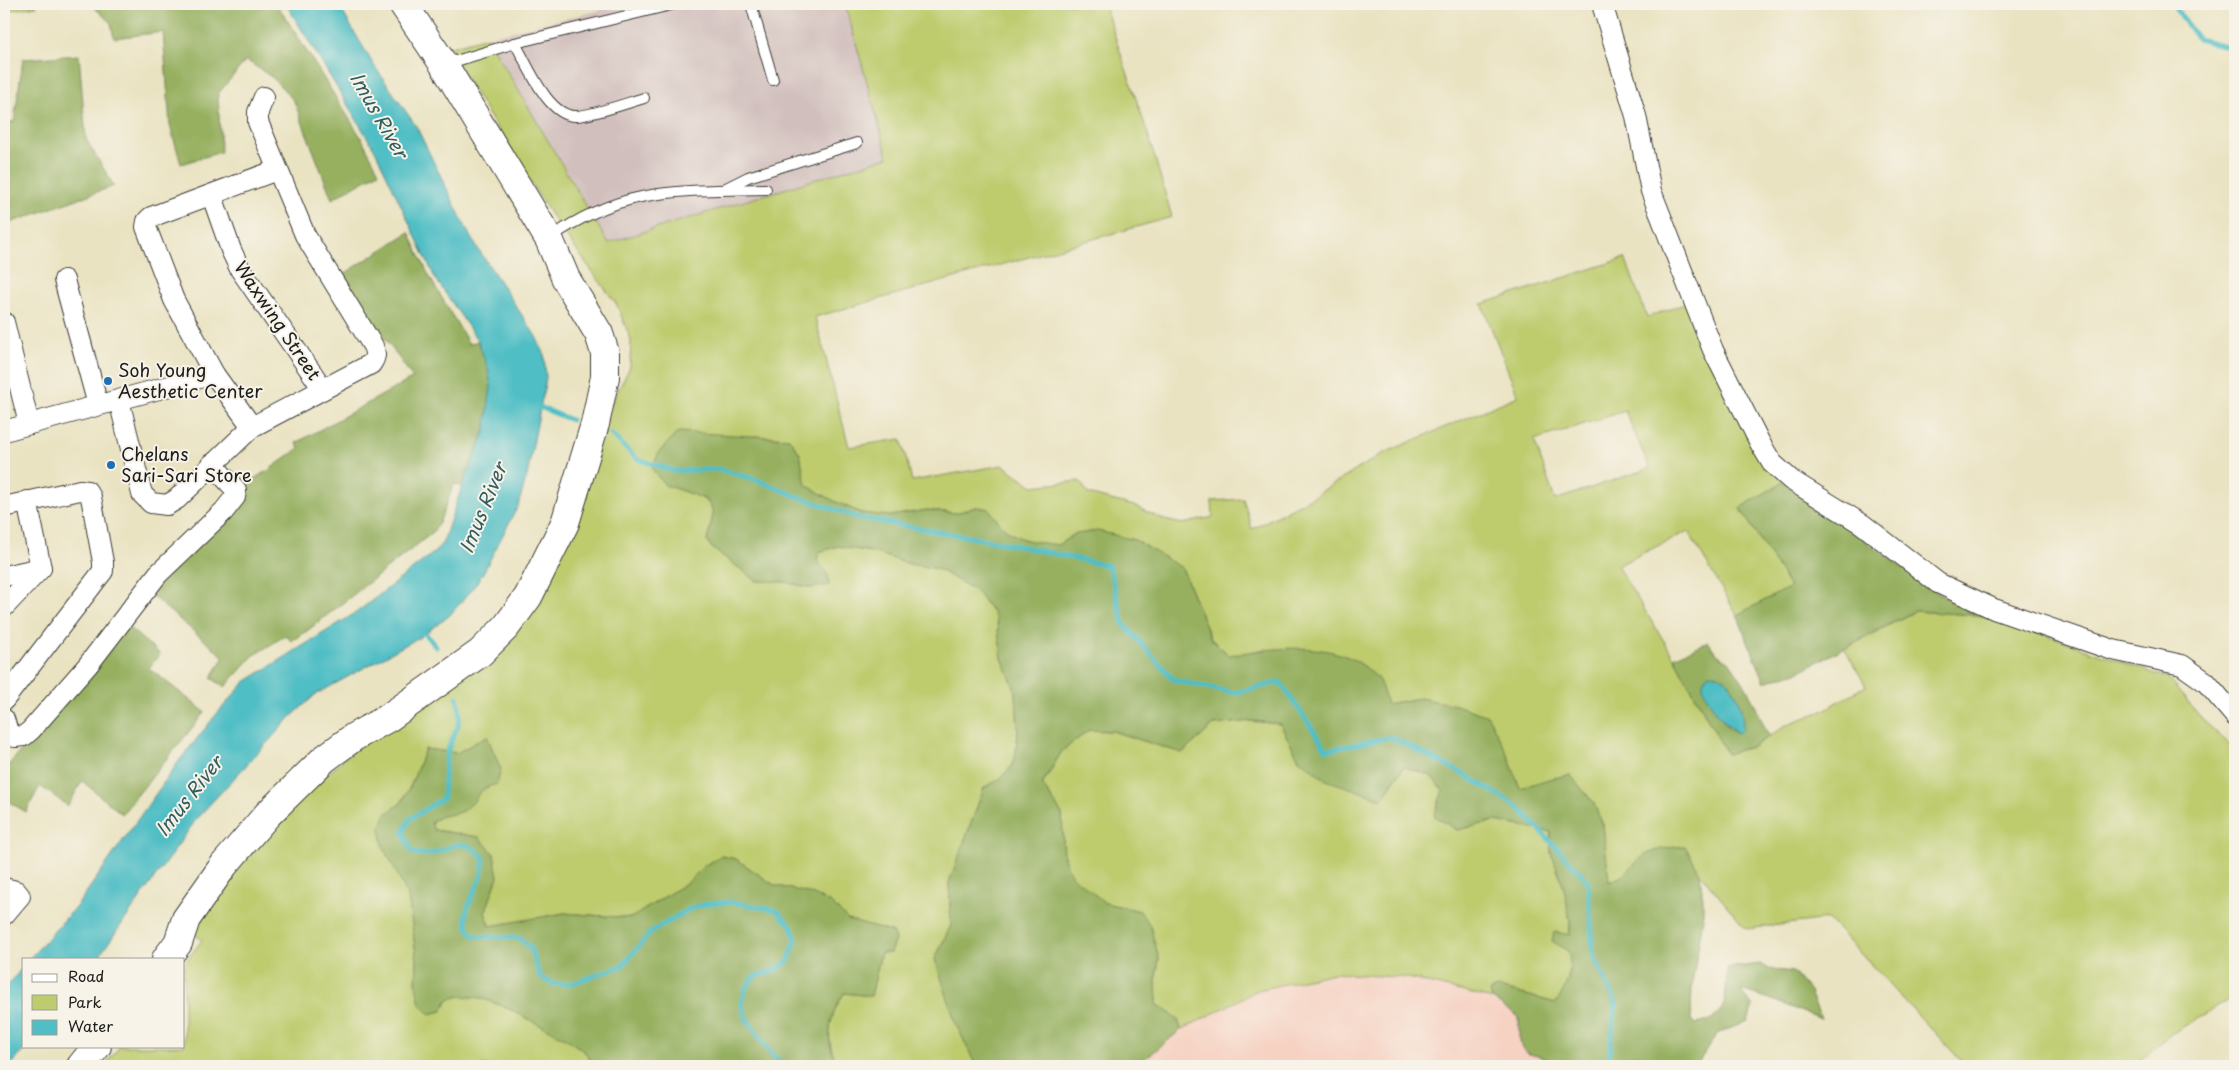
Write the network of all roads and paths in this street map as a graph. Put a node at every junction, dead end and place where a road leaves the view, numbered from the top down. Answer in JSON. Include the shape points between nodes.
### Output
{"nodes":[{"id":1,"x":403,"y":4,"type":"edge"},
{"id":2,"x":675,"y":4,"type":"edge"},
{"id":3,"x":751,"y":4,"type":"edge"},
{"id":4,"x":1602,"y":4,"type":"edge"},
{"id":5,"x":516,"y":43,"type":"junction"},
{"id":6,"x":444,"y":65,"type":"junction"},
{"id":7,"x":772,"y":80,"type":"dead end"},
{"id":8,"x":264,"y":97,"type":"dead end"},
{"id":9,"x":644,"y":98,"type":"dead end"},
{"id":10,"x":857,"y":144,"type":"dead end"},
{"id":11,"x":277,"y":170,"type":"junction"},
{"id":12,"x":766,"y":189,"type":"dead end"},
{"id":13,"x":721,"y":190,"type":"junction"},
{"id":14,"x":212,"y":196,"type":"junction"},
{"id":15,"x":549,"y":239,"type":"junction"},
{"id":16,"x":64,"y":280,"type":"dead end"},
{"id":17,"x":4,"y":322,"type":"edge"},
{"id":18,"x":214,"y":374,"type":"junction"},
{"id":19,"x":323,"y":389,"type":"junction"},
{"id":20,"x":119,"y":400,"type":"junction"},
{"id":21,"x":98,"y":405,"type":"junction"},
{"id":22,"x":29,"y":424,"type":"junction"},
{"id":23,"x":252,"y":428,"type":"junction"},
{"id":24,"x":4,"y":431,"type":"edge"},
{"id":25,"x":212,"y":464,"type":"junction"},
{"id":26,"x":27,"y":501,"type":"junction"},
{"id":27,"x":4,"y":507,"type":"edge"},
{"id":28,"x":41,"y":568,"type":"junction"},
{"id":29,"x":4,"y":576,"type":"edge"},
{"id":30,"x":4,"y":607,"type":"edge"},
{"id":31,"x":4,"y":700,"type":"edge"},
{"id":32,"x":2235,"y":716,"type":"edge"},
{"id":33,"x":4,"y":719,"type":"edge"},
{"id":34,"x":11,"y":893,"type":"edge"},
{"id":35,"x":4,"y":915,"type":"edge"},
{"id":36,"x":167,"y":958,"type":"edge"},
{"id":37,"x":95,"y":1048,"type":"edge"},
{"id":38,"x":81,"y":1066,"type":"edge"}],
"edges":[{"from":1,"to":6,"type":"main road"},
{"from":2,"to":5,"type":"lane"},
{"from":3,"to":7,"type":"lane"},
{"from":4,"to":32,"type":"street","via":[[1636,116],[1651,191],[1713,350],[1772,463],[1791,480],[1862,524],[1938,583],[1994,609],[2113,650],[2182,665],[2206,682]]},
{"from":5,"to":6,"type":"lane"},
{"from":5,"to":9,"type":"lane","via":[[548,101],[560,112],[577,116]]},
{"from":6,"to":15,"type":"main road"},
{"from":8,"to":11,"type":"street","via":[[258,122]]},
{"from":10,"to":13,"type":"lane","via":[[748,177]]},
{"from":11,"to":14,"type":"street"},
{"from":11,"to":19,"type":"street","via":[[309,245],[376,355],[371,364]]},
{"from":12,"to":13,"type":"lane"},
{"from":13,"to":15,"type":"lane","via":[[684,190],[607,206],[571,223]]},
{"from":14,"to":18,"type":"street","via":[[151,217],[146,227],[174,300]]},
{"from":14,"to":19,"type":"street","name":"Waxwing Street","via":[[240,270]]},
{"from":15,"to":36,"type":"main road","via":[[566,279],[599,334],[605,377],[596,424],[564,523],[528,597],[506,627],[480,653],[324,759],[267,815],[202,896],[186,919],[178,944]]},
{"from":16,"to":21,"type":"street"},
{"from":17,"to":22,"type":"street"},
{"from":18,"to":20,"type":"street"},
{"from":18,"to":23,"type":"street"},
{"from":19,"to":23,"type":"street"},
{"from":20,"to":21,"type":"street"},
{"from":20,"to":25,"type":"street","via":[[142,494],[151,503],[167,505],[177,500]]},
{"from":21,"to":22,"type":"street"},
{"from":22,"to":24,"type":"street"},
{"from":23,"to":25,"type":"street"},
{"from":25,"to":33,"type":"street","via":[[236,490],[235,498],[158,574],[88,665],[31,730],[24,736],[15,737],[8,732]]},
{"from":26,"to":27,"type":"street"},
{"from":26,"to":28,"type":"street"},
{"from":26,"to":31,"type":"street","via":[[87,491],[91,497],[104,572]]},
{"from":28,"to":29,"type":"street"},
{"from":28,"to":30,"type":"street"},
{"from":34,"to":35,"type":"street"},
{"from":37,"to":38,"type":"main road"}]}
